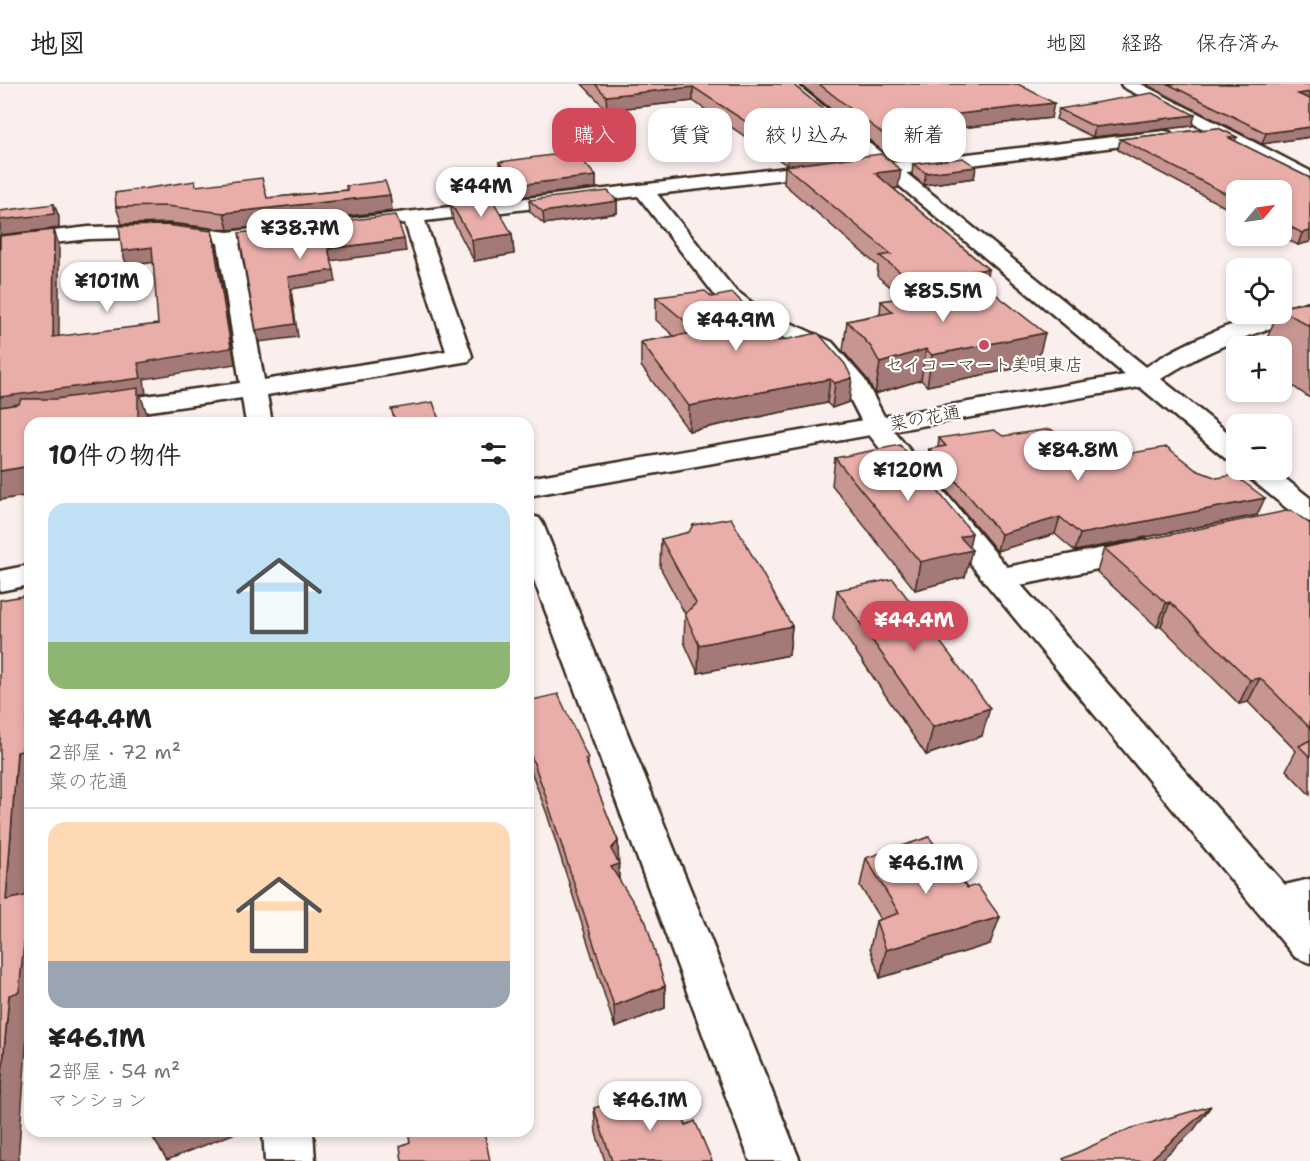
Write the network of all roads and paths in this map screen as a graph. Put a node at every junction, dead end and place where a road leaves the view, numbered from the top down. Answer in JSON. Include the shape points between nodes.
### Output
{"nodes":[{"id":1,"x":786,"y":84,"type":"edge"},
{"id":2,"x":1129,"y":84,"type":"edge"},
{"id":3,"x":1217,"y":130,"type":"junction"},
{"id":4,"x":888,"y":166,"type":"junction"},
{"id":5,"x":1310,"y":178,"type":"edge"},
{"id":6,"x":643,"y":190,"type":"junction"},
{"id":7,"x":413,"y":216,"type":"junction"},
{"id":8,"x":332,"y":225,"type":"edge"},
{"id":9,"x":309,"y":228,"type":"edge"},
{"id":10,"x":228,"y":238,"type":"junction"},
{"id":11,"x":0,"y":243,"type":"edge"},
{"id":12,"x":1310,"y":309,"type":"edge"},
{"id":13,"x":1144,"y":379,"type":"junction"},
{"id":14,"x":254,"y":389,"type":"junction"},
{"id":15,"x":81,"y":413,"type":"edge"},
{"id":16,"x":258,"y":417,"type":"edge"},
{"id":17,"x":876,"y":426,"type":"junction"},
{"id":18,"x":1226,"y":445,"type":"edge"},
{"id":19,"x":1269,"y":480,"type":"edge"},
{"id":20,"x":534,"y":486,"type":"edge"},
{"id":21,"x":1310,"y":514,"type":"edge"},
{"id":22,"x":1275,"y":523,"type":"edge"},
{"id":23,"x":534,"y":539,"type":"edge"},
{"id":24,"x":1172,"y":544,"type":"edge"},
{"id":25,"x":24,"y":576,"type":"edge"},
{"id":26,"x":999,"y":579,"type":"junction"},
{"id":27,"x":0,"y":581,"type":"edge"},
{"id":28,"x":1294,"y":901,"type":"edge"},
{"id":29,"x":1310,"y":944,"type":"edge"},
{"id":30,"x":288,"y":1137,"type":"edge"},
{"id":31,"x":290,"y":1161,"type":"edge"},
{"id":32,"x":775,"y":1161,"type":"edge"}],
"edges":[{"from":1,"to":4,"type":"street"},
{"from":2,"to":3,"type":"street"},
{"from":3,"to":4,"type":"street"},
{"from":3,"to":5,"type":"street"},
{"from":4,"to":6,"type":"street","via":[[856,166]]},
{"from":4,"to":13,"type":"street"},
{"from":6,"to":7,"type":"street"},
{"from":6,"to":17,"type":"street","via":[[726,294],[752,314],[823,348],[856,385]]},
{"from":7,"to":8,"type":"street"},
{"from":7,"to":14,"type":"street","via":[[460,356]]},
{"from":9,"to":10,"type":"street"},
{"from":10,"to":11,"type":"street","via":[[170,231],[101,232]]},
{"from":10,"to":14,"type":"street"},
{"from":12,"to":13,"type":"street","name":"菜の花通","via":[[1168,361]]},
{"from":13,"to":17,"type":"street","name":"菜の花通"},
{"from":13,"to":18,"type":"street"},
{"from":14,"to":15,"type":"street"},
{"from":14,"to":16,"type":"street"},
{"from":17,"to":20,"type":"street","name":"菜の花通"},
{"from":17,"to":26,"type":"street"},
{"from":19,"to":21,"type":"street"},
{"from":21,"to":22,"type":"street"},
{"from":23,"to":32,"type":"street"},
{"from":24,"to":26,"type":"street"},
{"from":25,"to":27,"type":"street"},
{"from":26,"to":28,"type":"street"},
{"from":28,"to":29,"type":"street"},
{"from":30,"to":31,"type":"street"}]}
